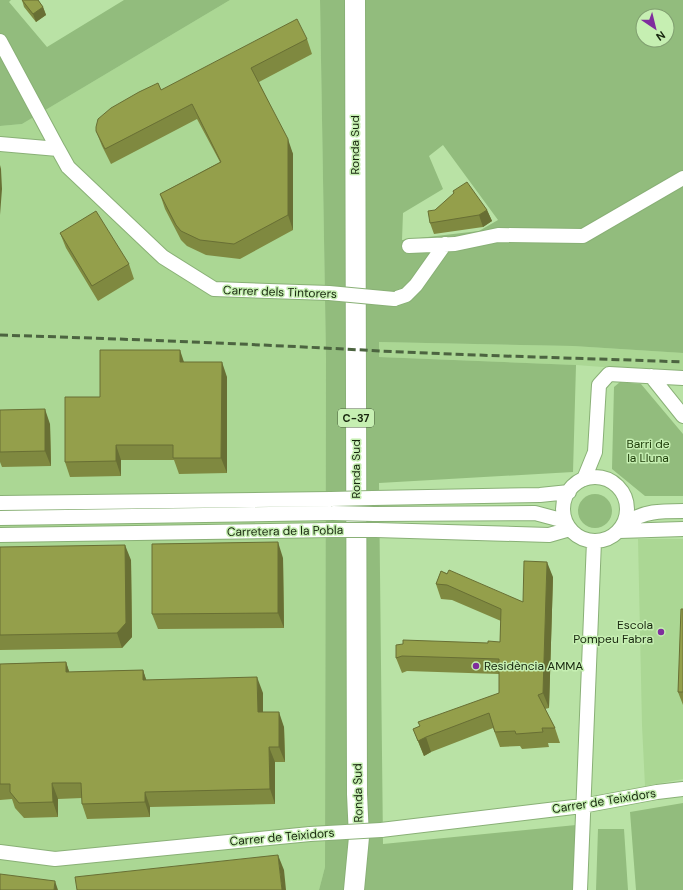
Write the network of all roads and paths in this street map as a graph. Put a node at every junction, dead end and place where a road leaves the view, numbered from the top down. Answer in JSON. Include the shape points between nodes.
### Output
{"nodes":[{"id":1,"x":355,"y":0,"type":"edge"},
{"id":2,"x":0,"y":41,"type":"edge"},
{"id":3,"x":0,"y":144,"type":"edge"},
{"id":4,"x":58,"y":149,"type":"junction"},
{"id":5,"x":683,"y":178,"type":"edge"},
{"id":6,"x":446,"y":244,"type":"junction"},
{"id":7,"x":409,"y":246,"type":"dead end"},
{"id":8,"x":651,"y":376,"type":"junction"},
{"id":9,"x":683,"y":378,"type":"edge"},
{"id":10,"x":683,"y":416,"type":"edge"},
{"id":11,"x":595,"y":452,"type":"junction"},
{"id":12,"x":603,"y":478,"type":"junction"},
{"id":13,"x":584,"y":479,"type":"junction"},
{"id":14,"x":624,"y":495,"type":"junction"},
{"id":15,"x":566,"y":496,"type":"junction"},
{"id":16,"x":0,"y":503,"type":"edge"},
{"id":17,"x":332,"y":506,"type":"junction"},
{"id":18,"x":683,"y":510,"type":"edge"},
{"id":19,"x":656,"y":511,"type":"junction"},
{"id":20,"x":535,"y":513,"type":"junction"},
{"id":21,"x":0,"y":518,"type":"edge"},
{"id":22,"x":568,"y":525,"type":"junction"},
{"id":23,"x":622,"y":527,"type":"junction"},
{"id":24,"x":683,"y":529,"type":"edge"},
{"id":25,"x":0,"y":535,"type":"edge"},
{"id":26,"x":594,"y":541,"type":"junction"},
{"id":27,"x":683,"y":789,"type":"edge"},
{"id":28,"x":582,"y":806,"type":"junction"},
{"id":29,"x":360,"y":837,"type":"junction"},
{"id":30,"x":0,"y":852,"type":"edge"},
{"id":31,"x":343,"y":890,"type":"edge"},
{"id":32,"x":354,"y":890,"type":"edge"},
{"id":33,"x":364,"y":890,"type":"edge"},
{"id":34,"x":580,"y":890,"type":"edge"}],
"edges":[{"from":1,"to":29,"type":"highway","name":"Ronda Sud","number":"C-37","via":[[357,794]]},
{"from":2,"to":4,"type":"street","name":"Carrer dels Tintorers"},
{"from":3,"to":4,"type":"street"},
{"from":4,"to":6,"type":"street","name":"Carrer dels Tintorers","bridge":true,"via":[[68,167],[163,257],[214,289],[329,293],[394,300],[406,295],[416,285]]},
{"from":5,"to":6,"type":"street","via":[[583,236],[498,235]]},
{"from":6,"to":7,"type":"street"},
{"from":8,"to":9,"type":"street"},
{"from":8,"to":10,"type":"street"},
{"from":8,"to":11,"type":"street","via":[[609,374],[599,385]]},
{"from":11,"to":12,"type":"street"},
{"from":11,"to":13,"type":"street"},
{"from":12,"to":13,"type":"street"},
{"from":12,"to":14,"type":"street","via":[[615,484]]},
{"from":13,"to":15,"type":"street"},
{"from":14,"to":19,"type":"street","via":[[639,505]]},
{"from":14,"to":23,"type":"street","via":[[627,514]]},
{"from":15,"to":17,"type":"street","name":"Carretera de la Pobla","bridge":true,"via":[[373,498]]},
{"from":15,"to":20,"type":"street","name":"Carretera de la Pobla"},
{"from":15,"to":22,"type":"street","via":[[563,511]]},
{"from":16,"to":17,"type":"street","name":"Carretera de la Pobla"},
{"from":17,"to":20,"type":"street","name":"Carretera de la Pobla","bridge":true,"via":[[374,514]]},
{"from":17,"to":21,"type":"street","name":"Carretera de la Pobla"},
{"from":18,"to":19,"type":"street"},
{"from":19,"to":23,"type":"street","via":[[640,515]]},
{"from":20,"to":22,"type":"street","name":"Carretera de la Pobla"},
{"from":22,"to":25,"type":"street","name":"Carretera de la Pobla","bridge":true,"via":[[548,534],[332,530]]},
{"from":22,"to":26,"type":"street","via":[[576,535]]},
{"from":23,"to":24,"type":"street"},
{"from":23,"to":26,"type":"street","via":[[608,538]]},
{"from":26,"to":28,"type":"street"},
{"from":27,"to":28,"type":"street","name":"Carrer de Teixidors"},
{"from":28,"to":30,"type":"street","name":"Carrer de Teixidors","bridge":true,"via":[[381,830],[310,834],[55,859]]},
{"from":28,"to":34,"type":"street"},
{"from":29,"to":31,"type":"highway","number":"C-37"},
{"from":29,"to":32,"type":"highway","name":"Ronda Sud","number":"C-37"},
{"from":29,"to":33,"type":"highway","number":"C-37"}]}
